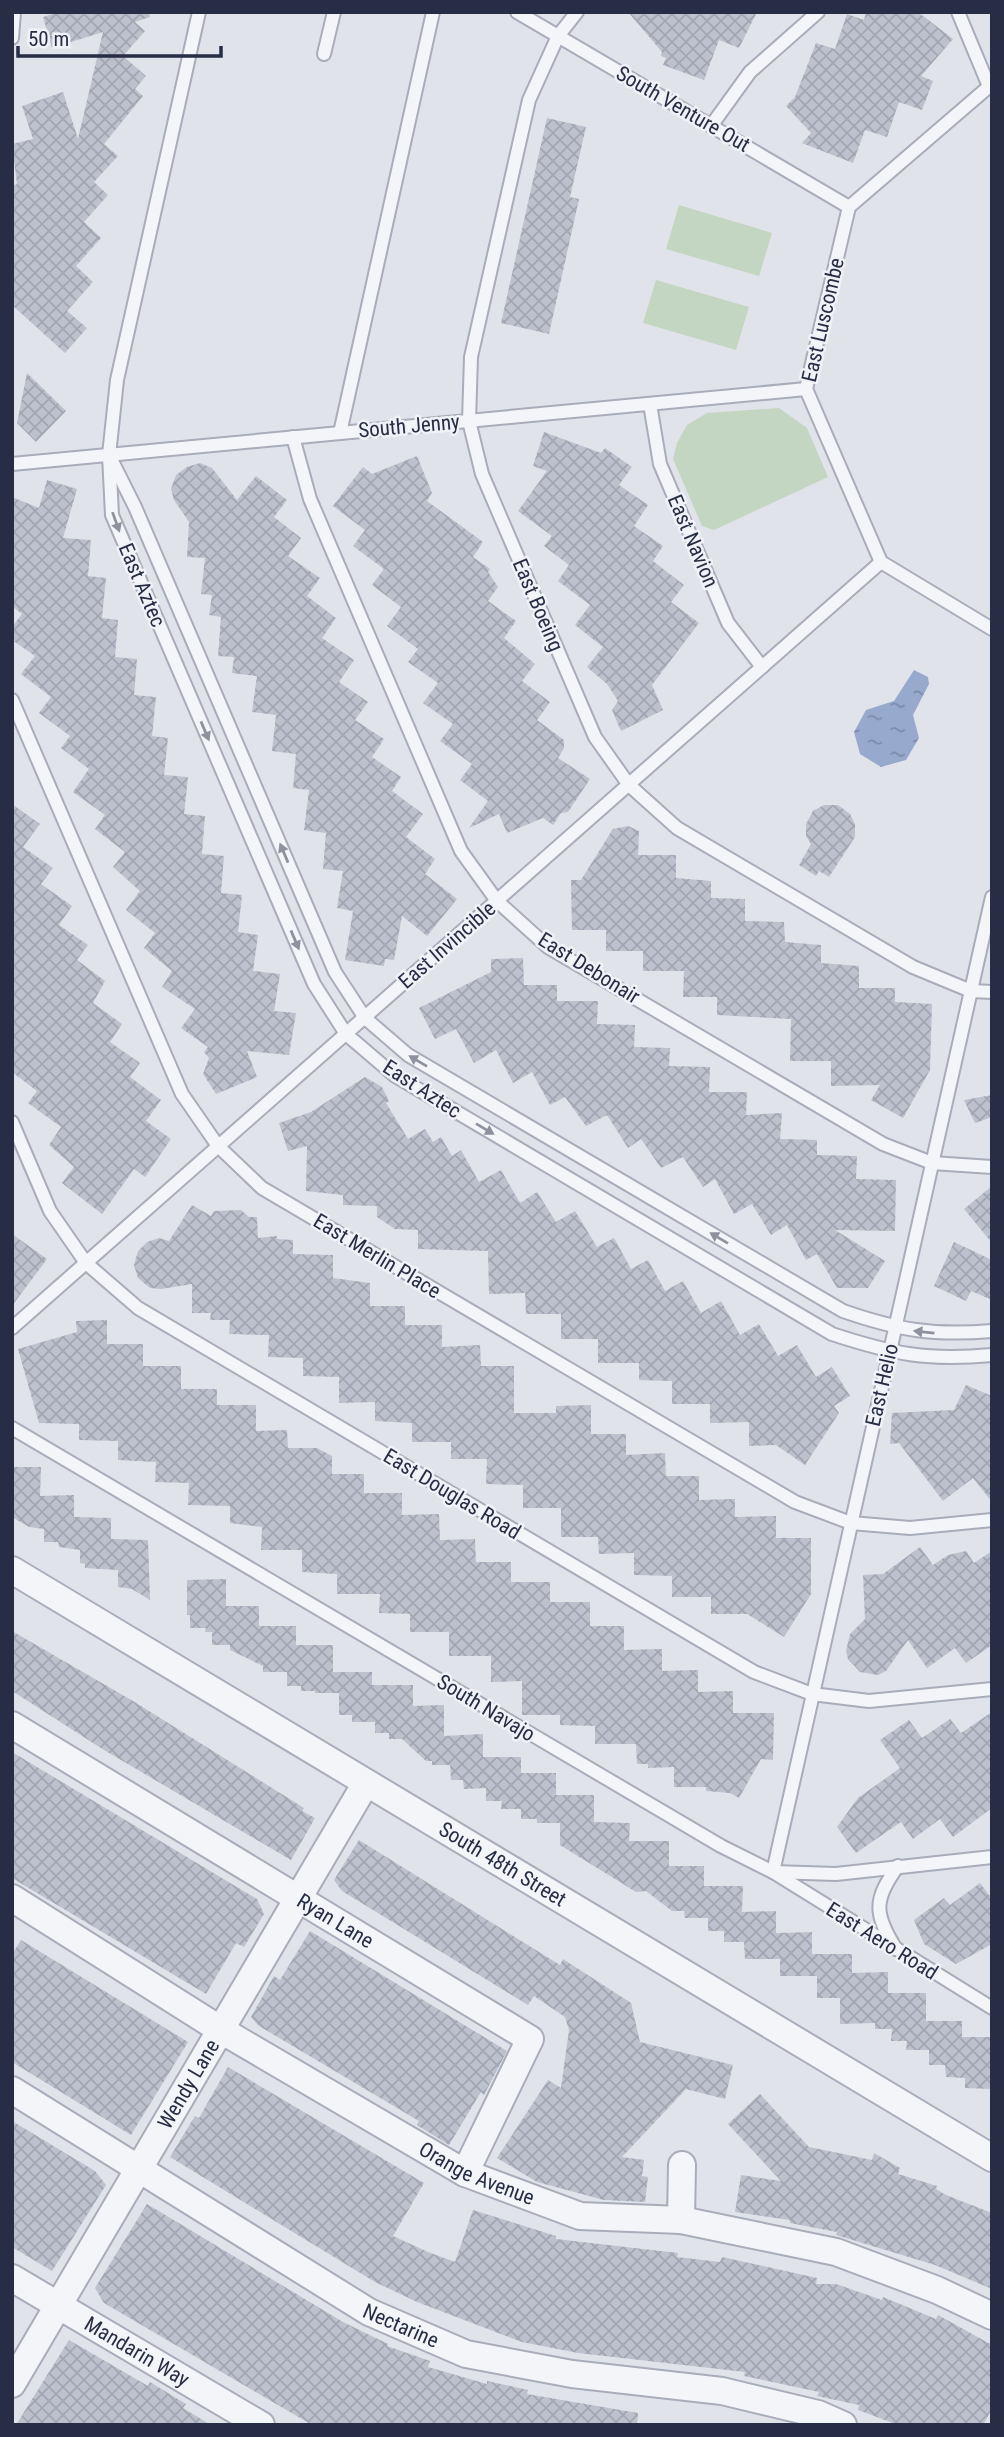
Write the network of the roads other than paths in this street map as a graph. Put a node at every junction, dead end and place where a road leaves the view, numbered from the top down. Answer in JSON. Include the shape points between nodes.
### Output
{"nodes":[{"id":1,"x":13,"y":12,"type":"edge"},
{"id":2,"x":199,"y":12,"type":"edge"},
{"id":3,"x":334,"y":12,"type":"edge"},
{"id":4,"x":433,"y":12,"type":"edge"},
{"id":5,"x":517,"y":12,"type":"edge"},
{"id":6,"x":577,"y":12,"type":"edge"},
{"id":7,"x":818,"y":12,"type":"edge"},
{"id":8,"x":958,"y":12,"type":"edge"},
{"id":9,"x":558,"y":36,"type":"junction"},
{"id":10,"x":12,"y":38,"type":"edge"},
{"id":11,"x":324,"y":54,"type":"dead end"},
{"id":12,"x":990,"y":84,"type":"edge"},
{"id":13,"x":711,"y":126,"type":"junction"},
{"id":14,"x":849,"y":207,"type":"junction"},
{"id":15,"x":806,"y":389,"type":"junction"},
{"id":16,"x":650,"y":404,"type":"junction"},
{"id":17,"x":469,"y":421,"type":"junction"},
{"id":18,"x":340,"y":433,"type":"junction"},
{"id":19,"x":293,"y":437,"type":"junction"},
{"id":20,"x":109,"y":455,"type":"junction"},
{"id":21,"x":12,"y":464,"type":"edge"},
{"id":22,"x":881,"y":562,"type":"junction"},
{"id":23,"x":992,"y":629,"type":"edge"},
{"id":24,"x":762,"y":667,"type":"junction"},
{"id":25,"x":12,"y":700,"type":"edge"},
{"id":26,"x":629,"y":785,"type":"junction"},
{"id":27,"x":992,"y":897,"type":"edge"},
{"id":28,"x":497,"y":901,"type":"junction"},
{"id":29,"x":971,"y":991,"type":"junction"},
{"id":30,"x":992,"y":992,"type":"edge"},
{"id":31,"x":365,"y":1018,"type":"junction"},
{"id":32,"x":346,"y":1034,"type":"junction"},
{"id":33,"x":12,"y":1122,"type":"edge"},
{"id":34,"x":218,"y":1146,"type":"junction"},
{"id":35,"x":932,"y":1163,"type":"junction"},
{"id":36,"x":992,"y":1167,"type":"edge"},
{"id":37,"x":86,"y":1264,"type":"junction"},
{"id":38,"x":12,"y":1328,"type":"edge"},
{"id":39,"x":895,"y":1328,"type":"junction"},
{"id":40,"x":992,"y":1331,"type":"edge"},
{"id":41,"x":889,"y":1353,"type":"junction"},
{"id":42,"x":992,"y":1355,"type":"edge"},
{"id":43,"x":12,"y":1428,"type":"edge"},
{"id":44,"x":992,"y":1520,"type":"edge"},
{"id":45,"x":851,"y":1523,"type":"junction"},
{"id":46,"x":12,"y":1570,"type":"edge"},
{"id":47,"x":992,"y":1689,"type":"edge"},
{"id":48,"x":812,"y":1694,"type":"junction"},
{"id":49,"x":12,"y":1725,"type":"edge"},
{"id":50,"x":366,"y":1783,"type":"junction"},
{"id":51,"x":992,"y":1857,"type":"edge"},
{"id":52,"x":898,"y":1866,"type":"junction"},
{"id":53,"x":773,"y":1872,"type":"junction"},
{"id":54,"x":12,"y":1898,"type":"edge"},
{"id":55,"x":298,"y":1898,"type":"junction"},
{"id":56,"x":898,"y":1952,"type":"junction"},
{"id":57,"x":992,"y":2008,"type":"edge"},
{"id":58,"x":221,"y":2030,"type":"junction"},
{"id":59,"x":12,"y":2090,"type":"edge"},
{"id":60,"x":992,"y":2158,"type":"edge"},
{"id":61,"x":682,"y":2165,"type":"dead end"},
{"id":62,"x":139,"y":2168,"type":"junction"},
{"id":63,"x":465,"y":2173,"type":"junction"},
{"id":64,"x":681,"y":2220,"type":"junction"},
{"id":65,"x":12,"y":2278,"type":"edge"},
{"id":66,"x":58,"y":2306,"type":"junction"},
{"id":67,"x":992,"y":2316,"type":"edge"},
{"id":68,"x":12,"y":2384,"type":"edge"},
{"id":69,"x":261,"y":2425,"type":"edge"},
{"id":70,"x":843,"y":2425,"type":"edge"}],
"edges":[{"from":1,"to":10,"type":"lane"},
{"from":2,"to":20,"type":"lane","name":"East Aztec","via":[[117,380]]},
{"from":3,"to":11,"type":"lane"},
{"from":4,"to":18,"type":"lane"},
{"from":5,"to":9,"type":"lane","name":"South Venture Out"},
{"from":6,"to":9,"type":"lane","name":"East Boeing"},
{"from":7,"to":13,"type":"lane","via":[[750,72]]},
{"from":8,"to":12,"type":"lane"},
{"from":9,"to":13,"type":"lane","name":"South Venture Out"},
{"from":9,"to":17,"type":"lane","name":"East Boeing","via":[[526,114],[471,357]]},
{"from":12,"to":14,"type":"lane"},
{"from":13,"to":14,"type":"lane","name":"South Venture Out"},
{"from":14,"to":15,"type":"lane","name":"East Luscombe"},
{"from":15,"to":16,"type":"lane","name":"South Jenny"},
{"from":15,"to":22,"type":"lane","name":"East Luscombe"},
{"from":16,"to":17,"type":"lane","name":"South Jenny"},
{"from":16,"to":24,"type":"lane","name":"East Navion","via":[[660,464],[729,623]]},
{"from":17,"to":18,"type":"lane","name":"South Jenny"},
{"from":17,"to":26,"type":"lane","name":"East Boeing","via":[[482,474],[595,737]]},
{"from":18,"to":19,"type":"lane","name":"South Jenny"},
{"from":19,"to":20,"type":"lane","name":"South Jenny"},
{"from":19,"to":28,"type":"lane","name":"East Debonair","via":[[310,499],[461,851]]},
{"from":20,"to":21,"type":"lane","name":"South Jenny"},
{"from":31,"to":20,"type":"lane","name":"East Aztec","one_way":true,"via":[[335,972]]},
{"from":20,"to":32,"type":"lane","name":"East Aztec","one_way":true,"via":[[112,515],[314,984]]},
{"from":22,"to":23,"type":"lane"},
{"from":22,"to":24,"type":"lane","name":"East Invincible"},
{"from":24,"to":26,"type":"lane","name":"East Invincible"},
{"from":25,"to":34,"type":"lane","name":"East Merlin Place","via":[[183,1094]]},
{"from":26,"to":28,"type":"lane","name":"East Invincible"},
{"from":26,"to":29,"type":"lane","name":"East Boeing","via":[[677,828],[913,967]]},
{"from":27,"to":29,"type":"lane","name":"East Helio"},
{"from":28,"to":31,"type":"lane","name":"East Invincible"},
{"from":28,"to":35,"type":"lane","name":"East Debonair","via":[[548,947],[883,1144]]},
{"from":29,"to":30,"type":"lane","name":"East Boeing"},
{"from":29,"to":35,"type":"lane","name":"East Helio"},
{"from":31,"to":32,"type":"lane","name":"East Invincible"},
{"from":39,"to":31,"type":"lane","name":"East Aztec","one_way":true,"via":[[843,1311],[819,1297],[408,1055]]},
{"from":32,"to":34,"type":"lane","name":"East Invincible"},
{"from":32,"to":41,"type":"lane","name":"East Aztec","one_way":true,"via":[[394,1075],[832,1334]]},
{"from":33,"to":37,"type":"lane","name":"East Douglas Road","via":[[50,1211]]},
{"from":34,"to":37,"type":"lane","name":"East Invincible"},
{"from":34,"to":45,"type":"lane","name":"East Merlin Place","via":[[262,1188],[795,1502]]},
{"from":35,"to":36,"type":"lane","name":"East Debonair"},
{"from":35,"to":39,"type":"lane","name":"East Helio"},
{"from":37,"to":38,"type":"lane","name":"East Invincible"},
{"from":37,"to":48,"type":"lane","name":"East Douglas Road","via":[[150,1315],[754,1672]]},
{"from":40,"to":39,"type":"lane","name":"East Aztec","one_way":true,"via":[[950,1335]]},
{"from":39,"to":41,"type":"lane","name":"East Helio"},
{"from":41,"to":42,"type":"lane","name":"East Aztec","via":[[949,1359]]},
{"from":41,"to":45,"type":"lane","name":"East Helio"},
{"from":43,"to":53,"type":"lane","name":"South Navajo","via":[[709,1839]]},
{"from":44,"to":45,"type":"lane","name":"East Merlin Place","via":[[910,1528]]},
{"from":45,"to":48,"type":"lane","name":"East Helio"},
{"from":46,"to":50,"type":"street","name":"South 48th Street"},
{"from":47,"to":48,"type":"lane","name":"East Douglas Road","via":[[869,1701]]},
{"from":48,"to":53,"type":"lane","name":"East Helio"},
{"from":49,"to":55,"type":"street","name":"Ryan Lane"},
{"from":50,"to":55,"type":"street","name":"Wendy Lane"},
{"from":50,"to":60,"type":"street","name":"South 48th Street"},
{"from":51,"to":52,"type":"lane","name":"South Navajo"},
{"from":52,"to":53,"type":"lane","name":"South Navajo","via":[[836,1874]]},
{"from":52,"to":56,"type":"lane","via":[[884,1886],[878,1906],[879,1923]]},
{"from":53,"to":56,"type":"lane","name":"East Aero Road"},
{"from":54,"to":58,"type":"street","name":"Orange Avenue"},
{"from":55,"to":58,"type":"street","name":"Wendy Lane"},
{"from":55,"to":63,"type":"street","name":"Ryan Lane","via":[[530,2039]]},
{"from":56,"to":57,"type":"lane","name":"East Aero Road"},
{"from":58,"to":62,"type":"street","name":"Wendy Lane"},
{"from":58,"to":63,"type":"street","name":"Orange Avenue"},
{"from":59,"to":62,"type":"street","name":"Nectarine"},
{"from":61,"to":64,"type":"street"},
{"from":62,"to":66,"type":"street","name":"Wendy Lane"},
{"from":62,"to":70,"type":"street","name":"Nectarine","via":[[369,2312],[467,2354],[572,2374],[722,2391],[818,2414]]},
{"from":63,"to":64,"type":"street","name":"Orange Avenue","via":[[580,2216]]},
{"from":64,"to":67,"type":"street","name":"Orange Avenue","via":[[836,2252]]},
{"from":65,"to":66,"type":"street","name":"Mandarin Way"},
{"from":66,"to":68,"type":"street","name":"Wendy Lane"},
{"from":66,"to":69,"type":"street","name":"Mandarin Way"}]}
